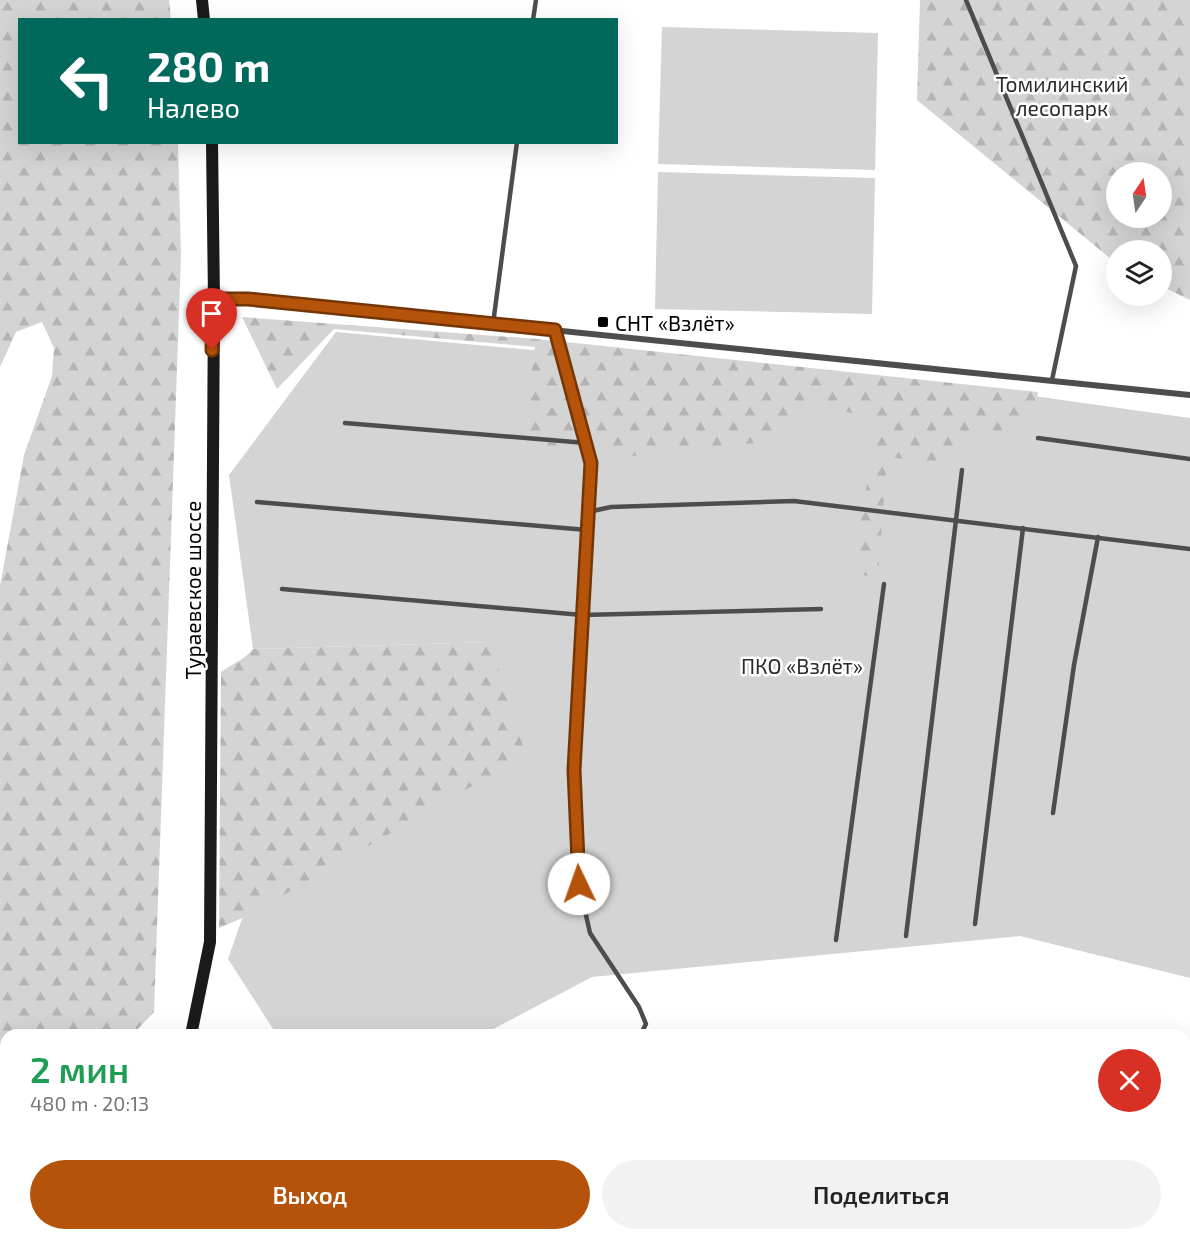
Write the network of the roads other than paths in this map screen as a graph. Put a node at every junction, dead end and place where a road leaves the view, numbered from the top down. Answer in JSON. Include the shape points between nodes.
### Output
{"nodes":[{"id":1,"x":202,"y":0,"type":"edge"},
{"id":2,"x":536,"y":0,"type":"edge"},
{"id":3,"x":966,"y":0,"type":"edge"},
{"id":4,"x":204,"y":18,"type":"edge"},
{"id":5,"x":533,"y":18,"type":"edge"},
{"id":6,"x":212,"y":144,"type":"edge"},
{"id":7,"x":517,"y":144,"type":"edge"},
{"id":8,"x":214,"y":299,"type":"junction"},
{"id":9,"x":494,"y":324,"type":"junction"},
{"id":10,"x":555,"y":330,"type":"junction"},
{"id":11,"x":1052,"y":380,"type":"junction"},
{"id":12,"x":1190,"y":395,"type":"edge"},
{"id":13,"x":345,"y":423,"type":"dead end"},
{"id":14,"x":1038,"y":438,"type":"dead end"},
{"id":15,"x":586,"y":443,"type":"junction"},
{"id":16,"x":1190,"y":459,"type":"edge"},
{"id":17,"x":962,"y":470,"type":"dead end"},
{"id":18,"x":257,"y":502,"type":"dead end"},
{"id":19,"x":588,"y":512,"type":"junction"},
{"id":20,"x":957,"y":519,"type":"junction"},
{"id":21,"x":1023,"y":528,"type":"junction"},
{"id":22,"x":587,"y":530,"type":"junction"},
{"id":23,"x":1098,"y":537,"type":"junction"},
{"id":24,"x":1190,"y":549,"type":"edge"},
{"id":25,"x":884,"y":584,"type":"dead end"},
{"id":26,"x":282,"y":589,"type":"dead end"},
{"id":27,"x":821,"y":609,"type":"dead end"},
{"id":28,"x":582,"y":615,"type":"junction"},
{"id":29,"x":1053,"y":813,"type":"dead end"},
{"id":30,"x":975,"y":924,"type":"dead end"},
{"id":31,"x":906,"y":936,"type":"dead end"},
{"id":32,"x":836,"y":940,"type":"dead end"},
{"id":33,"x":192,"y":1029,"type":"edge"},
{"id":34,"x":643,"y":1029,"type":"edge"}],
"edges":[{"from":1,"to":4,"type":"main road"},
{"from":2,"to":5,"type":"lane"},
{"from":3,"to":11,"type":"lane","via":[[1076,266]]},
{"from":6,"to":8,"type":"main road","name":"Тураевское шоссе"},
{"from":7,"to":9,"type":"lane"},
{"from":8,"to":9,"type":"street","via":[[248,299]]},
{"from":8,"to":33,"type":"main road","name":"Тураевское шоссе","via":[[210,942]]},
{"from":9,"to":10,"type":"street"},
{"from":10,"to":11,"type":"street"},
{"from":10,"to":15,"type":"lane"},
{"from":11,"to":12,"type":"street"},
{"from":13,"to":15,"type":"lane"},
{"from":14,"to":16,"type":"lane"},
{"from":15,"to":19,"type":"lane","via":[[591,463]]},
{"from":17,"to":20,"type":"lane"},
{"from":18,"to":22,"type":"lane"},
{"from":19,"to":20,"type":"lane","via":[[611,507],[794,501]]},
{"from":19,"to":22,"type":"lane"},
{"from":20,"to":21,"type":"lane"},
{"from":20,"to":31,"type":"lane"},
{"from":21,"to":23,"type":"lane"},
{"from":21,"to":30,"type":"lane"},
{"from":22,"to":28,"type":"lane"},
{"from":23,"to":24,"type":"lane"},
{"from":23,"to":29,"type":"lane","via":[[1074,665]]},
{"from":25,"to":32,"type":"lane"},
{"from":26,"to":28,"type":"lane"},
{"from":27,"to":28,"type":"lane"},
{"from":28,"to":34,"type":"lane","via":[[574,770],[579,884],[590,933],[639,1007],[646,1024]]}]}
